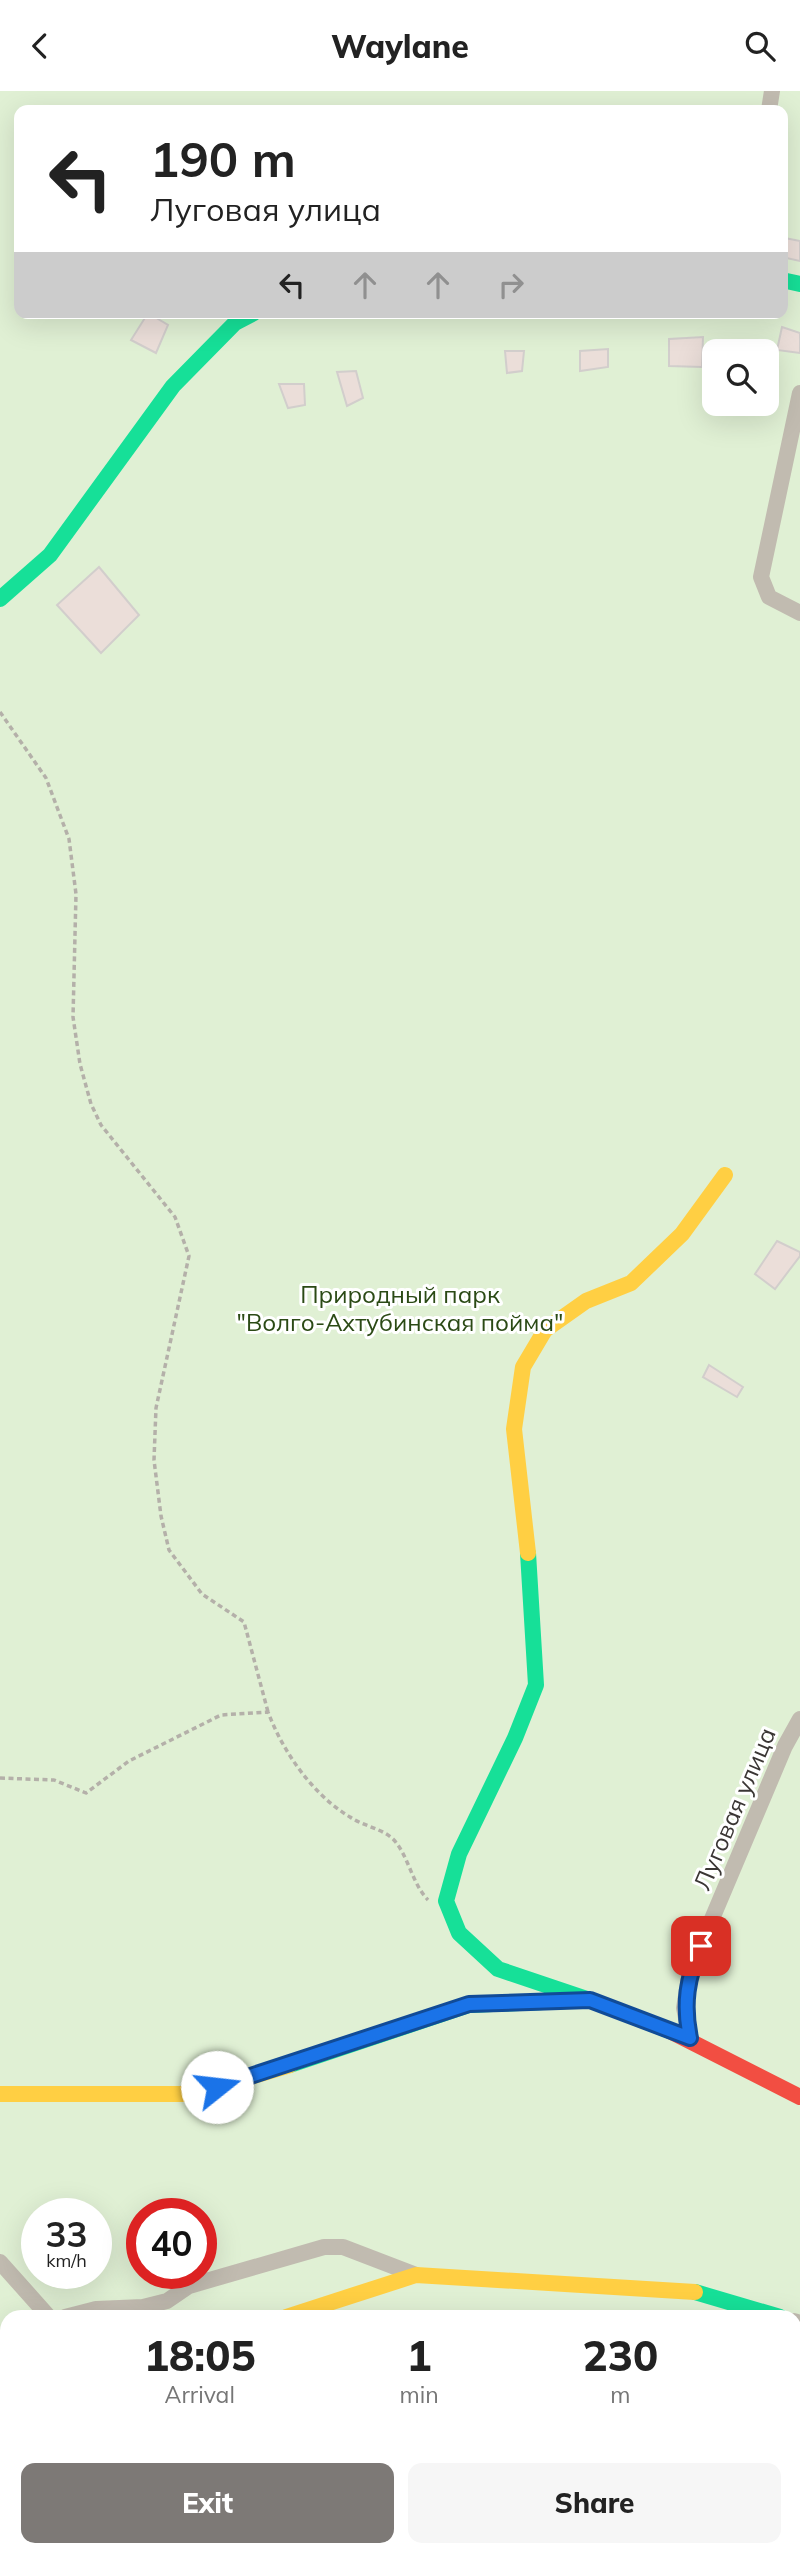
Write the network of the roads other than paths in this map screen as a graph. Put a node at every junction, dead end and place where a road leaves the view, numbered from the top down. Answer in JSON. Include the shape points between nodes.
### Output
{"nodes":[{"id":1,"x":243,"y":319,"type":"edge"},
{"id":2,"x":800,"y":393,"type":"edge"},
{"id":3,"x":0,"y":599,"type":"edge"},
{"id":4,"x":800,"y":613,"type":"edge"},
{"id":5,"x":725,"y":1175,"type":"dead end"},
{"id":6,"x":800,"y":1719,"type":"edge"},
{"id":7,"x":590,"y":2000,"type":"junction"},
{"id":8,"x":690,"y":2038,"type":"junction"},
{"id":9,"x":0,"y":2094,"type":"edge"},
{"id":10,"x":800,"y":2097,"type":"edge"},
{"id":11,"x":0,"y":2262,"type":"edge"},
{"id":12,"x":416,"y":2275,"type":"junction"},
{"id":13,"x":43,"y":2310,"type":"edge"},
{"id":14,"x":92,"y":2310,"type":"edge"},
{"id":15,"x":308,"y":2310,"type":"edge"},
{"id":16,"x":758,"y":2310,"type":"edge"}],
"edges":[{"from":1,"to":3,"type":"street","via":[[173,386],[50,555]]},
{"from":2,"to":4,"type":"street","via":[[761,577],[769,597]]},
{"from":5,"to":7,"type":"street","via":[[682,1234],[631,1283],[586,1301],[545,1331],[523,1367],[514,1429],[533,1592],[536,1685],[459,1854],[446,1901],[459,1933],[498,1969]]},
{"from":6,"to":8,"type":"street","name":"Луговая улица","via":[[690,1971],[684,2008]]},
{"from":7,"to":8,"type":"street"},
{"from":7,"to":9,"type":"street","via":[[469,2004],[195,2094]]},
{"from":8,"to":10,"type":"street"},
{"from":11,"to":13,"type":"street"},
{"from":12,"to":14,"type":"street","via":[[343,2247],[324,2247],[189,2286],[167,2301]]},
{"from":12,"to":15,"type":"street"},
{"from":12,"to":16,"type":"street","via":[[704,2293]]}]}
